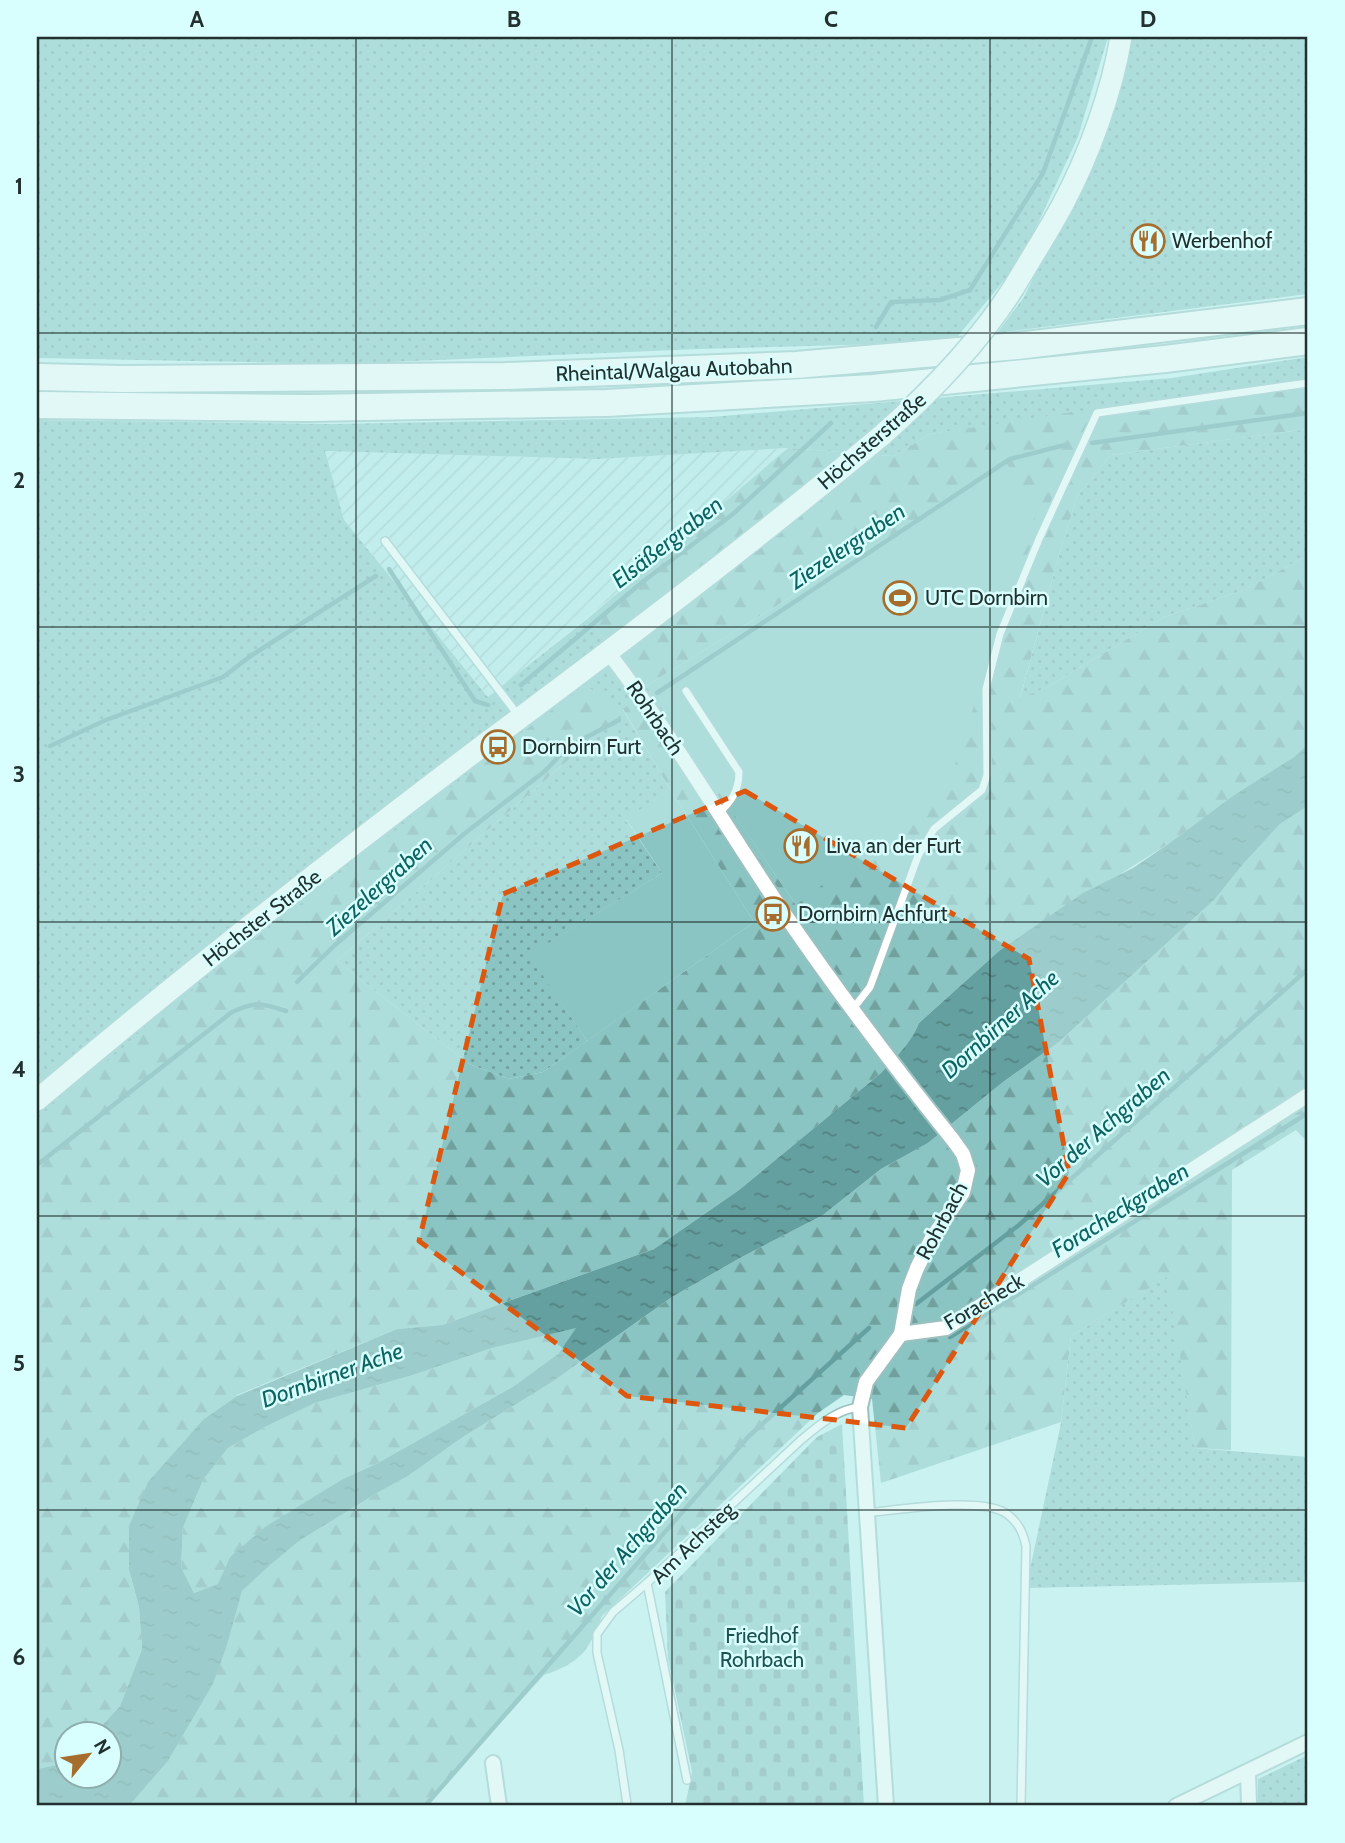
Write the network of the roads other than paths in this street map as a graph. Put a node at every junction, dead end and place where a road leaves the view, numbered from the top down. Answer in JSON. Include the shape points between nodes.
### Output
{"nodes":[{"id":1,"x":1121,"y":37,"type":"edge"},
{"id":2,"x":1308,"y":311,"type":"edge"},
{"id":3,"x":1308,"y":341,"type":"edge"},
{"id":4,"x":37,"y":377,"type":"edge"},
{"id":5,"x":1308,"y":383,"type":"edge"},
{"id":6,"x":37,"y":405,"type":"edge"},
{"id":7,"x":384,"y":541,"type":"dead end"},
{"id":8,"x":607,"y":651,"type":"junction"},
{"id":9,"x":687,"y":691,"type":"dead end"},
{"id":10,"x":521,"y":719,"type":"junction"},
{"id":11,"x":490,"y":740,"type":"joint"},
{"id":12,"x":718,"y":813,"type":"junction"},
{"id":13,"x":852,"y":1010,"type":"junction"},
{"id":14,"x":1308,"y":1095,"type":"edge"},
{"id":15,"x":37,"y":1100,"type":"edge"},
{"id":16,"x":901,"y":1334,"type":"junction"},
{"id":17,"x":860,"y":1407,"type":"junction"},
{"id":18,"x":866,"y":1513,"type":"junction"},
{"id":19,"x":647,"y":1583,"type":"junction"},
{"id":20,"x":1308,"y":1742,"type":"edge"},
{"id":21,"x":493,"y":1763,"type":"dead end"},
{"id":22,"x":1248,"y":1772,"type":"junction"},
{"id":23,"x":687,"y":1780,"type":"dead end"},
{"id":24,"x":627,"y":1804,"type":"dead end"},
{"id":25,"x":499,"y":1806,"type":"edge"},
{"id":26,"x":886,"y":1806,"type":"edge"},
{"id":27,"x":1021,"y":1806,"type":"edge"},
{"id":28,"x":1176,"y":1806,"type":"edge"},
{"id":29,"x":1249,"y":1806,"type":"edge"}],
"edges":[{"from":1,"to":8,"type":"main road","name":"Höchsterstraße","bridge":true,"via":[[1116,70],[1064,203],[993,319],[927,395],[881,436],[737,554]]},
{"from":2,"to":4,"type":"highway","name":"Rheintal/Walgau Autobahn","via":[[1017,346],[744,367],[505,376]]},
{"from":3,"to":6,"type":"highway","name":"Rheintal/Walgau Autobahn","via":[[873,388],[606,403],[308,408]]},
{"from":5,"to":13,"type":"lane","via":[[1097,413],[1000,634],[986,689],[987,775],[982,790],[934,829],[918,856],[870,987]]},
{"from":7,"to":10,"type":"lane"},
{"from":8,"to":10,"type":"main road","name":"Höchsterstraße"},
{"from":8,"to":12,"type":"street","name":"Rohrbach"},
{"from":9,"to":12,"type":"lane","via":[[739,772],[732,800]]},
{"from":10,"to":11,"type":"main road","name":"Höchsterstraße"},
{"from":11,"to":15,"type":"main road","name":"Höchster Straße"},
{"from":12,"to":13,"type":"street","name":"Rohrbach"},
{"from":13,"to":16,"type":"street","name":"Rohrbach","via":[[963,1154],[968,1170],[962,1192],[917,1268]]},
{"from":14,"to":16,"type":"street","name":"Foracheck","via":[[946,1328]]},
{"from":16,"to":17,"type":"street","name":"Rohrbach","via":[[866,1381]]},
{"from":17,"to":18,"type":"street","name":"Rohrbach"},
{"from":17,"to":19,"type":"lane","name":"Am Achsteg","via":[[826,1420],[801,1440]]},
{"from":18,"to":26,"type":"street","name":"Rohrbach"},
{"from":18,"to":27,"type":"lane","via":[[988,1506],[1006,1513],[1021,1528],[1027,1546]]},
{"from":19,"to":23,"type":"lane","name":"Am Achsteg"},
{"from":19,"to":24,"type":"lane","via":[[613,1612],[597,1634]]},
{"from":20,"to":22,"type":"street"},
{"from":21,"to":25,"type":"street"},
{"from":22,"to":28,"type":"street"},
{"from":22,"to":29,"type":"street"}]}
